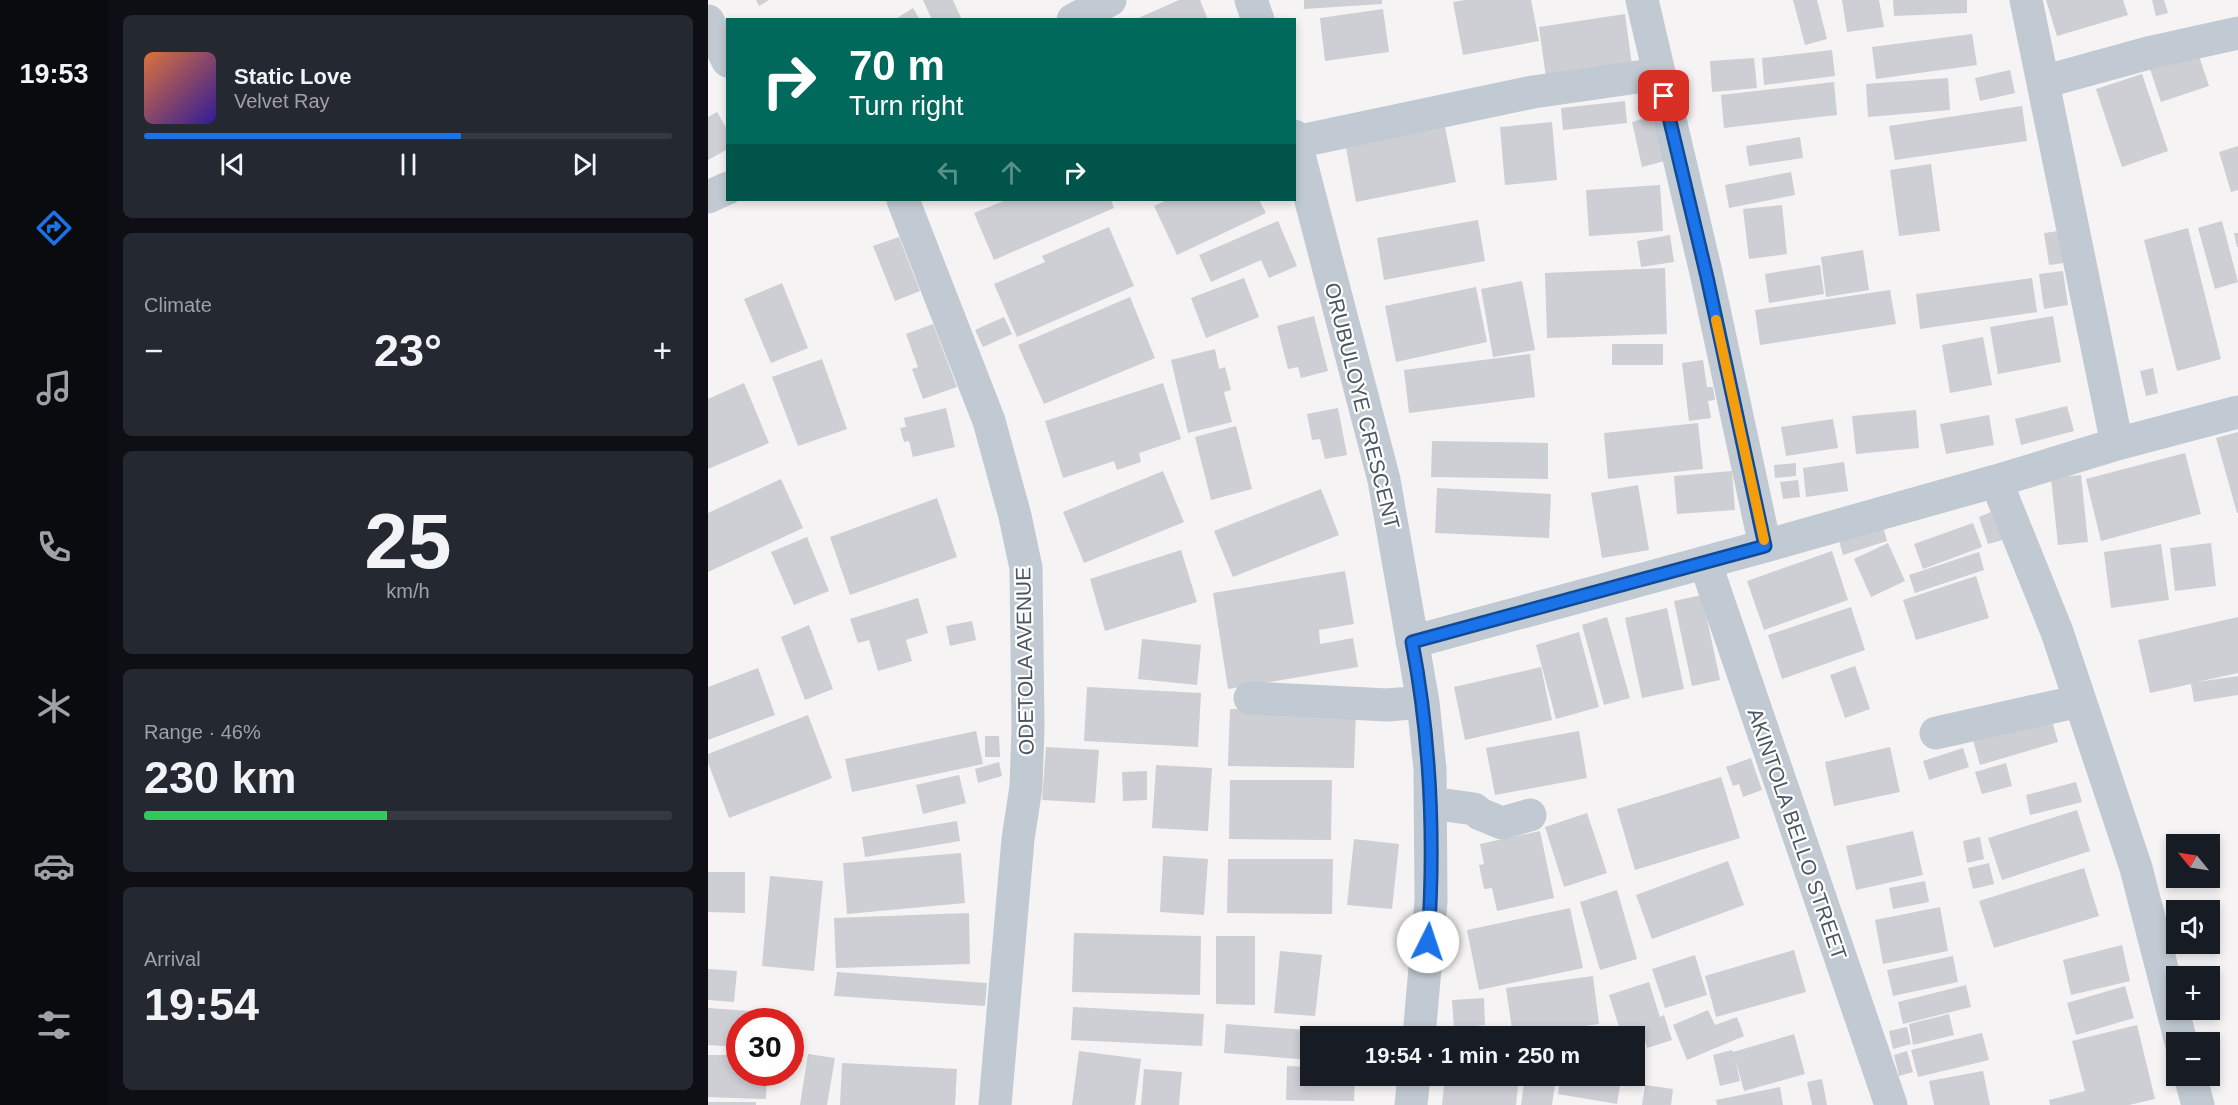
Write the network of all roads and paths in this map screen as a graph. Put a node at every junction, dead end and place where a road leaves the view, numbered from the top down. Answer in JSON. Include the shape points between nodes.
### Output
{"nodes":[{"id":1,"x":1110,"y":0,"type":"edge"},
{"id":2,"x":1251,"y":0,"type":"edge"},
{"id":3,"x":1642,"y":0,"type":"edge"},
{"id":4,"x":2026,"y":0,"type":"edge"},
{"id":5,"x":1076,"y":18,"type":"edge"},
{"id":6,"x":1257,"y":18,"type":"edge"},
{"id":7,"x":708,"y":21,"type":"edge"},
{"id":8,"x":2238,"y":33,"type":"edge"},
{"id":9,"x":726,"y":57,"type":"edge"},
{"id":10,"x":1659,"y":74,"type":"junction"},
{"id":11,"x":2043,"y":82,"type":"junction"},
{"id":12,"x":1296,"y":139,"type":"edge"},
{"id":13,"x":1296,"y":143,"type":"edge"},
{"id":14,"x":726,"y":189,"type":"edge"},
{"id":15,"x":708,"y":197,"type":"edge"},
{"id":16,"x":903,"y":201,"type":"edge"},
{"id":17,"x":2238,"y":412,"type":"edge"},
{"id":18,"x":2117,"y":444,"type":"junction"},
{"id":19,"x":1996,"y":481,"type":"junction"},
{"id":20,"x":1765,"y":546,"type":"junction"},
{"id":21,"x":1705,"y":562,"type":"junction"},
{"id":22,"x":1412,"y":642,"type":"junction"},
{"id":23,"x":1250,"y":698,"type":"dead end"},
{"id":24,"x":2080,"y":701,"type":"junction"},
{"id":25,"x":1423,"y":702,"type":"junction"},
{"id":26,"x":1936,"y":733,"type":"dead end"},
{"id":27,"x":1431,"y":803,"type":"junction"},
{"id":28,"x":1530,"y":815,"type":"dead end"},
{"id":29,"x":1420,"y":1026,"type":"edge"},
{"id":30,"x":2178,"y":1032,"type":"edge"},
{"id":31,"x":1413,"y":1086,"type":"edge"},
{"id":32,"x":2193,"y":1086,"type":"edge"},
{"id":33,"x":995,"y":1105,"type":"edge"},
{"id":34,"x":1411,"y":1105,"type":"edge"},
{"id":35,"x":1891,"y":1105,"type":"edge"},
{"id":36,"x":2198,"y":1105,"type":"edge"}],
"edges":[{"from":1,"to":5,"type":"street"},
{"from":2,"to":6,"type":"street"},
{"from":3,"to":10,"type":"street"},
{"from":4,"to":11,"type":"street"},
{"from":7,"to":9,"type":"street"},
{"from":8,"to":11,"type":"street"},
{"from":10,"to":12,"type":"street","via":[[1533,92]]},
{"from":10,"to":20,"type":"street"},
{"from":11,"to":18,"type":"street"},
{"from":13,"to":22,"type":"street","name":"ORUBULOYE CRESCENT","via":[[1384,480]]},
{"from":14,"to":15,"type":"street"},
{"from":16,"to":33,"type":"street","name":"ODETOLA AVENUE","via":[[989,421],[1026,568],[1026,787]]},
{"from":17,"to":18,"type":"street"},
{"from":18,"to":19,"type":"street"},
{"from":19,"to":20,"type":"street"},
{"from":19,"to":24,"type":"street","via":[[2057,632]]},
{"from":20,"to":21,"type":"street"},
{"from":21,"to":22,"type":"street"},
{"from":21,"to":35,"type":"street","name":"AKINTOLA BELLO STREET"},
{"from":22,"to":25,"type":"street","name":"ORUBULOYE CRESCENT"},
{"from":23,"to":25,"type":"street","via":[[1387,705]]},
{"from":24,"to":26,"type":"street"},
{"from":24,"to":30,"type":"street","via":[[2136,868]]},
{"from":25,"to":27,"type":"street","name":"ORUBULOYE CRESCENT"},
{"from":27,"to":28,"type":"street","via":[[1474,809],[1502,823]]},
{"from":27,"to":29,"type":"street","name":"ORUBULOYE CRESCENT","via":[[1431,901]]},
{"from":31,"to":34,"type":"street"},
{"from":32,"to":36,"type":"street"}]}
